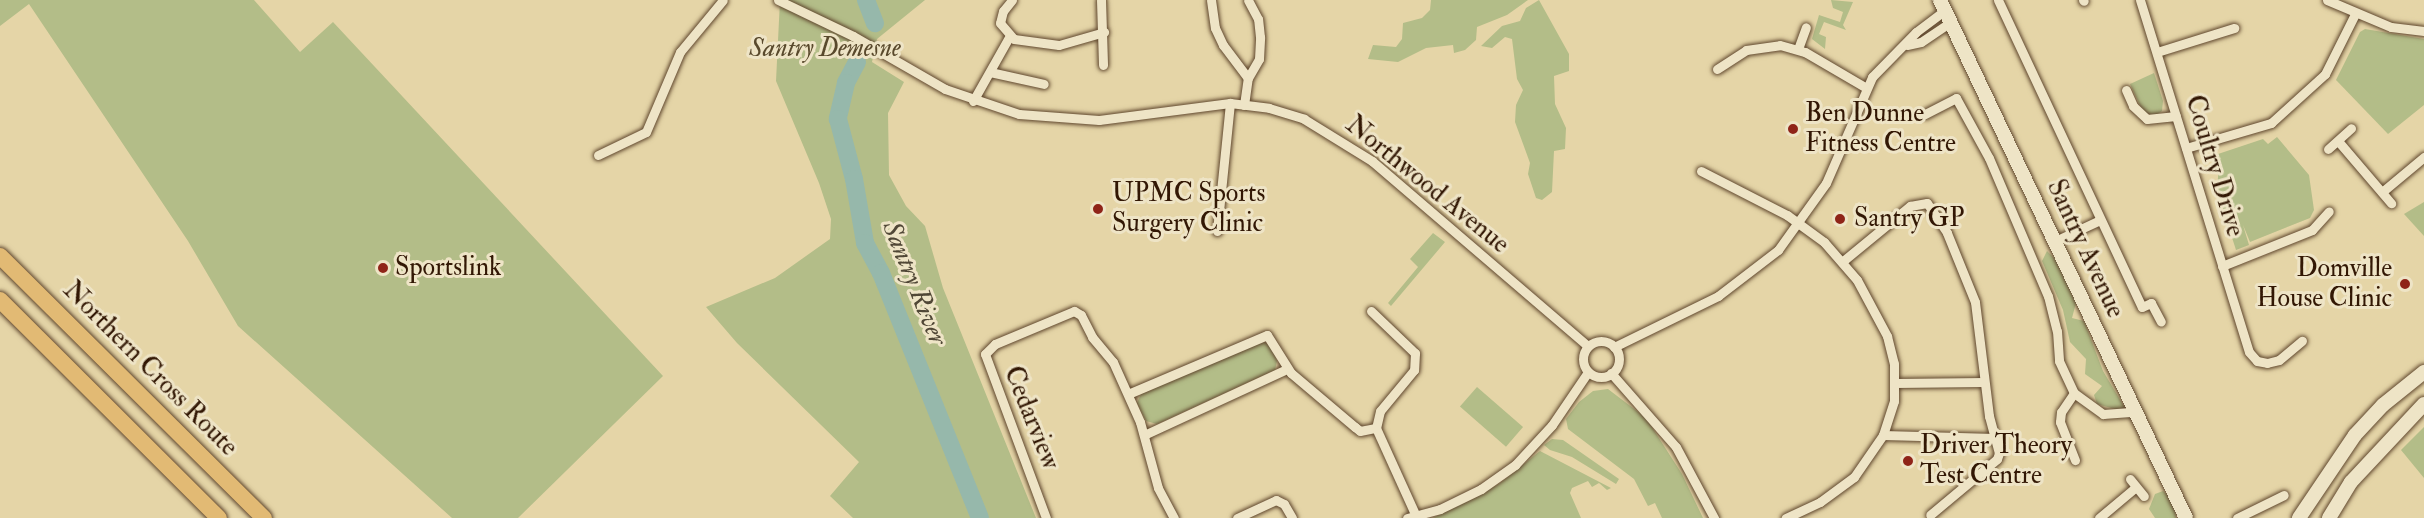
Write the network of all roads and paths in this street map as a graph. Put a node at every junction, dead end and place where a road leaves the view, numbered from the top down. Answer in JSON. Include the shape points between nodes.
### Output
{"nodes":[{"id":1,"x":723,"y":0,"type":"edge"},
{"id":2,"x":778,"y":0,"type":"edge"},
{"id":3,"x":1012,"y":0,"type":"edge"},
{"id":4,"x":1101,"y":0,"type":"edge"},
{"id":5,"x":1211,"y":0,"type":"edge"},
{"id":6,"x":1248,"y":0,"type":"edge"},
{"id":7,"x":1998,"y":0,"type":"edge"},
{"id":8,"x":2140,"y":0,"type":"edge"},
{"id":9,"x":2327,"y":0,"type":"edge"},
{"id":10,"x":1946,"y":11,"type":"edge"},
{"id":11,"x":2355,"y":14,"type":"junction"},
{"id":12,"x":1806,"y":27,"type":"dead end"},
{"id":13,"x":2234,"y":28,"type":"dead end"},
{"id":14,"x":2424,"y":31,"type":"edge"},
{"id":15,"x":1104,"y":32,"type":"junction"},
{"id":16,"x":1009,"y":37,"type":"junction"},
{"id":17,"x":1907,"y":45,"type":"junction"},
{"id":18,"x":1798,"y":49,"type":"junction"},
{"id":19,"x":2157,"y":52,"type":"junction"},
{"id":20,"x":1103,"y":65,"type":"dead end"},
{"id":21,"x":1718,"y":69,"type":"dead end"},
{"id":22,"x":990,"y":72,"type":"junction"},
{"id":23,"x":1248,"y":78,"type":"junction"},
{"id":24,"x":1044,"y":84,"type":"dead end"},
{"id":25,"x":1865,"y":87,"type":"junction"},
{"id":26,"x":2126,"y":90,"type":"dead end"},
{"id":27,"x":974,"y":101,"type":"junction"},
{"id":28,"x":1230,"y":103,"type":"junction"},
{"id":29,"x":1244,"y":105,"type":"junction"},
{"id":30,"x":1925,"y":114,"type":"dead end"},
{"id":31,"x":2176,"y":116,"type":"junction"},
{"id":32,"x":2351,"y":129,"type":"dead end"},
{"id":33,"x":2338,"y":141,"type":"junction"},
{"id":34,"x":2186,"y":148,"type":"junction"},
{"id":35,"x":2328,"y":149,"type":"dead end"},
{"id":36,"x":598,"y":155,"type":"dead end"},
{"id":37,"x":2424,"y":157,"type":"edge"},
{"id":38,"x":1701,"y":171,"type":"dead end"},
{"id":39,"x":2382,"y":192,"type":"junction"},
{"id":40,"x":2391,"y":202,"type":"dead end"},
{"id":41,"x":2329,"y":211,"type":"dead end"},
{"id":42,"x":2100,"y":220,"type":"junction"},
{"id":43,"x":1800,"y":224,"type":"junction"},
{"id":44,"x":1217,"y":231,"type":"dead end"},
{"id":45,"x":2055,"y":241,"type":"junction"},
{"id":46,"x":0,"y":256,"type":"edge"},
{"id":47,"x":1843,"y":261,"type":"junction"},
{"id":48,"x":2222,"y":266,"type":"junction"},
{"id":49,"x":0,"y":300,"type":"edge"},
{"id":50,"x":1371,"y":311,"type":"dead end"},
{"id":51,"x":2161,"y":322,"type":"dead end"},
{"id":52,"x":2302,"y":341,"type":"dead end"},
{"id":53,"x":1588,"y":346,"type":"junction"},
{"id":54,"x":1614,"y":347,"type":"junction"},
{"id":55,"x":1287,"y":369,"type":"junction"},
{"id":56,"x":1588,"y":372,"type":"junction"},
{"id":57,"x":2424,"y":372,"type":"edge"},
{"id":58,"x":1611,"y":373,"type":"junction"},
{"id":59,"x":1984,"y":382,"type":"junction"},
{"id":60,"x":1895,"y":383,"type":"junction"},
{"id":61,"x":2074,"y":393,"type":"junction"},
{"id":62,"x":1128,"y":394,"type":"junction"},
{"id":63,"x":2424,"y":404,"type":"edge"},
{"id":64,"x":2134,"y":412,"type":"junction"},
{"id":65,"x":1376,"y":428,"type":"junction"},
{"id":66,"x":1144,"y":435,"type":"junction"},
{"id":67,"x":1883,"y":435,"type":"junction"},
{"id":68,"x":1995,"y":438,"type":"junction"},
{"id":69,"x":2075,"y":460,"type":"dead end"},
{"id":70,"x":2284,"y":495,"type":"dead end"},
{"id":71,"x":2144,"y":496,"type":"dead end"},
{"id":72,"x":1930,"y":515,"type":"dead end"},
{"id":73,"x":1412,"y":517,"type":"edge"},
{"id":74,"x":219,"y":518,"type":"edge"},
{"id":75,"x":264,"y":518,"type":"edge"},
{"id":76,"x":1046,"y":518,"type":"edge"},
{"id":77,"x":1174,"y":518,"type":"edge"},
{"id":78,"x":1237,"y":518,"type":"edge"},
{"id":79,"x":1292,"y":518,"type":"edge"},
{"id":80,"x":1714,"y":518,"type":"edge"},
{"id":81,"x":1785,"y":518,"type":"edge"},
{"id":82,"x":2098,"y":518,"type":"edge"},
{"id":83,"x":2186,"y":518,"type":"edge"},
{"id":84,"x":2237,"y":518,"type":"edge"},
{"id":85,"x":2299,"y":518,"type":"edge"},
{"id":86,"x":2329,"y":518,"type":"edge"}],
"edges":[{"from":1,"to":36,"type":"street","via":[[680,52],[645,132]]},
{"from":2,"to":27,"type":"street","name":"Northwood Avenue"},
{"from":3,"to":16,"type":"street","via":[[1000,16]]},
{"from":4,"to":15,"type":"street"},
{"from":5,"to":23,"type":"street","via":[[1215,28],[1223,45]]},
{"from":6,"to":23,"type":"street","via":[[1260,36],[1258,58]]},
{"from":7,"to":42,"type":"street"},
{"from":8,"to":19,"type":"street","name":"Coultry Drive"},
{"from":9,"to":11,"type":"street"},
{"from":10,"to":17,"type":"street","via":[[1916,32]]},
{"from":10,"to":17,"type":"street","via":[[1921,42]]},
{"from":10,"to":45,"type":"main road","name":"Santry Avenue"},
{"from":11,"to":14,"type":"street","via":[[2391,27]]},
{"from":11,"to":34,"type":"street","via":[[2325,74],[2271,123]]},
{"from":12,"to":18,"type":"street"},
{"from":13,"to":19,"type":"street"},
{"from":15,"to":16,"type":"street","via":[[1059,45]]},
{"from":15,"to":20,"type":"street"},
{"from":16,"to":22,"type":"street"},
{"from":17,"to":25,"type":"street","via":[[1881,65]]},
{"from":18,"to":21,"type":"street","via":[[1774,45],[1754,48]]},
{"from":18,"to":25,"type":"street"},
{"from":19,"to":31,"type":"street","name":"Coultry Drive"},
{"from":22,"to":24,"type":"street"},
{"from":22,"to":27,"type":"street"},
{"from":23,"to":29,"type":"street"},
{"from":25,"to":43,"type":"street","via":[[1834,167]]},
{"from":26,"to":31,"type":"street","via":[[2133,106],[2147,119]]},
{"from":27,"to":28,"type":"street","name":"Northwood Avenue","via":[[1019,114],[1099,120]]},
{"from":28,"to":29,"type":"street","name":"Northwood Avenue"},
{"from":28,"to":44,"type":"street"},
{"from":29,"to":53,"type":"street","name":"Northwood Avenue","via":[[1295,116],[1352,146]]},
{"from":30,"to":61,"type":"street","via":[[1956,98],[1989,158],[2048,296],[2057,331],[2059,362]]},
{"from":31,"to":34,"type":"street","name":"Coultry Drive"},
{"from":32,"to":33,"type":"street"},
{"from":33,"to":35,"type":"street"},
{"from":33,"to":39,"type":"street"},
{"from":34,"to":48,"type":"street","name":"Coultry Drive"},
{"from":37,"to":39,"type":"street"},
{"from":38,"to":43,"type":"street"},
{"from":39,"to":40,"type":"street"},
{"from":41,"to":48,"type":"street","via":[[2312,230]]},
{"from":42,"to":45,"type":"street"},
{"from":42,"to":51,"type":"street","via":[[2142,307],[2151,303]]},
{"from":43,"to":47,"type":"street"},
{"from":43,"to":54,"type":"street","via":[[1778,250],[1731,288]]},
{"from":45,"to":64,"type":"main road","name":"Santry Avenue"},
{"from":46,"to":75,"type":"highway","name":"Northern Cross Route"},
{"from":47,"to":59,"type":"street","via":[[1910,206],[1927,203],[1947,233],[1975,302]]},
{"from":47,"to":60,"type":"street","via":[[1876,311],[1887,336]]},
{"from":48,"to":52,"type":"street","name":"Coultry Drive","via":[[2249,352],[2257,360],[2279,360]]},
{"from":49,"to":74,"type":"highway"},
{"from":50,"to":65,"type":"street","via":[[1410,345],[1416,357],[1411,374],[1380,411]]},
{"from":53,"to":54,"type":"street","via":[[1602,342]]},
{"from":53,"to":56,"type":"street","via":[[1583,356]]},
{"from":54,"to":58,"type":"street","via":[[1618,361]]},
{"from":55,"to":62,"type":"street","via":[[1274,341],[1264,334]]},
{"from":55,"to":65,"type":"street","via":[[1360,431]]},
{"from":55,"to":66,"type":"street"},
{"from":56,"to":58,"type":"street","via":[[1600,377]]},
{"from":56,"to":73,"type":"street","via":[[1552,425],[1515,465],[1481,489],[1440,509]]},
{"from":57,"to":85,"type":"main road","via":[[2383,405],[2355,435]]},
{"from":58,"to":80,"type":"street","via":[[1676,447]]},
{"from":59,"to":60,"type":"street"},
{"from":59,"to":68,"type":"street"},
{"from":60,"to":67,"type":"street","via":[[1891,418]]},
{"from":61,"to":64,"type":"street","via":[[2103,414]]},
{"from":61,"to":69,"type":"street","via":[[2061,412],[2060,422]]},
{"from":62,"to":66,"type":"street","name":"Cedarview"},
{"from":62,"to":76,"type":"street","name":"Cedarview","via":[[1109,356],[1092,338],[1081,315],[1074,311],[987,350],[987,365]]},
{"from":63,"to":86,"type":"main road","via":[[2358,474]]},
{"from":64,"to":83,"type":"main road","name":"Santry Avenue"},
{"from":65,"to":73,"type":"street"},
{"from":66,"to":77,"type":"street","name":"Cedarview","via":[[1153,476]]},
{"from":67,"to":68,"type":"street"},
{"from":67,"to":81,"type":"street","via":[[1854,477],[1820,502]]},
{"from":68,"to":72,"type":"street","via":[[1997,459]]},
{"from":70,"to":84,"type":"street"},
{"from":71,"to":82,"type":"street","via":[[2133,483]]},
{"from":78,"to":79,"type":"street","via":[[1276,500]]}]}
